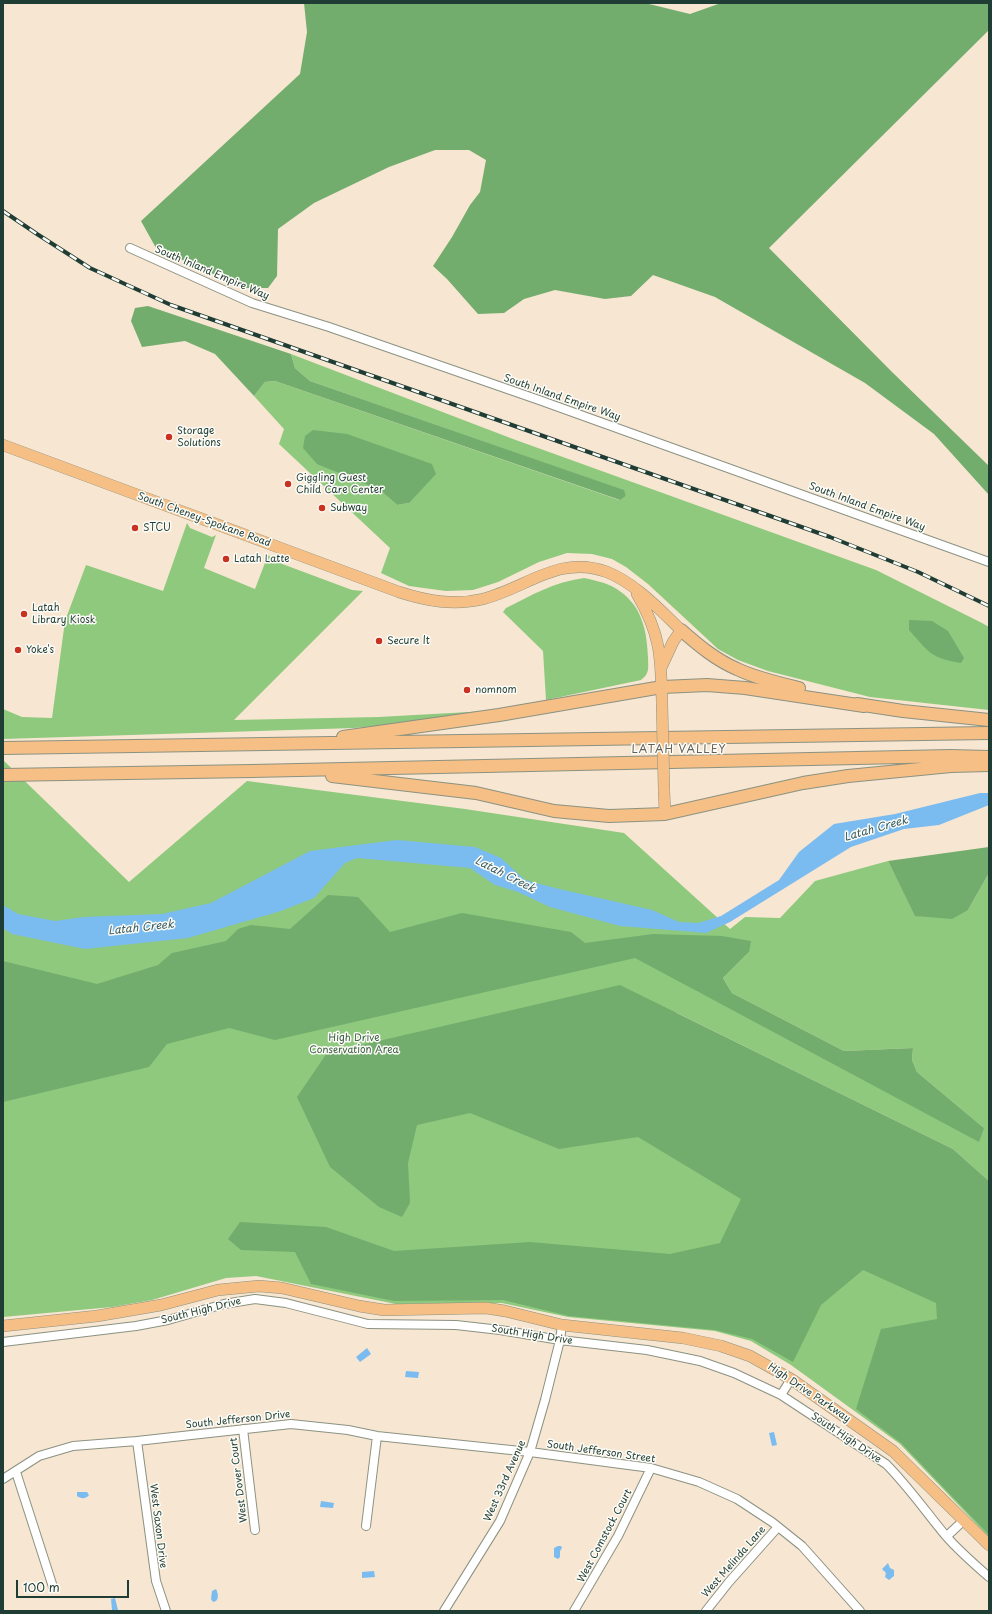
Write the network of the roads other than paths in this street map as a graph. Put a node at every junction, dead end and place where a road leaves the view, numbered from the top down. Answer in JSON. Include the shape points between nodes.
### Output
{"nodes":[{"id":1,"x":130,"y":248,"type":"dead end"},
{"id":2,"x":3,"y":445,"type":"edge"},
{"id":3,"x":989,"y":562,"type":"edge"},
{"id":4,"x":633,"y":588,"type":"junction"},
{"id":5,"x":682,"y":630,"type":"junction"},
{"id":6,"x":661,"y":668,"type":"junction"},
{"id":7,"x":662,"y":687,"type":"junction"},
{"id":8,"x":864,"y":706,"type":"junction"},
{"id":9,"x":989,"y":720,"type":"edge"},
{"id":10,"x":989,"y":733,"type":"edge"},
{"id":11,"x":289,"y":744,"type":"junction"},
{"id":12,"x":3,"y":748,"type":"edge"},
{"id":13,"x":989,"y":757,"type":"edge"},
{"id":14,"x":989,"y":765,"type":"edge"},
{"id":15,"x":285,"y":771,"type":"junction"},
{"id":16,"x":3,"y":775,"type":"edge"},
{"id":17,"x":665,"y":814,"type":"junction"},
{"id":18,"x":562,"y":1325,"type":"junction"},
{"id":19,"x":3,"y":1326,"type":"edge"},
{"id":20,"x":560,"y":1340,"type":"junction"},
{"id":21,"x":3,"y":1342,"type":"edge"},
{"id":22,"x":791,"y":1379,"type":"junction"},
{"id":23,"x":781,"y":1395,"type":"junction"},
{"id":24,"x":243,"y":1429,"type":"junction"},
{"id":25,"x":377,"y":1436,"type":"junction"},
{"id":26,"x":137,"y":1441,"type":"junction"},
{"id":27,"x":530,"y":1452,"type":"junction"},
{"id":28,"x":650,"y":1468,"type":"junction"},
{"id":29,"x":16,"y":1472,"type":"junction"},
{"id":30,"x":3,"y":1480,"type":"edge"},
{"id":31,"x":963,"y":1521,"type":"junction"},
{"id":32,"x":366,"y":1526,"type":"dead end"},
{"id":33,"x":778,"y":1527,"type":"junction"},
{"id":34,"x":254,"y":1530,"type":"dead end"},
{"id":35,"x":947,"y":1536,"type":"junction"},
{"id":36,"x":989,"y":1545,"type":"edge"},
{"id":37,"x":989,"y":1577,"type":"edge"},
{"id":38,"x":53,"y":1587,"type":"dead end"},
{"id":39,"x":166,"y":1611,"type":"edge"},
{"id":40,"x":444,"y":1611,"type":"edge"},
{"id":41,"x":574,"y":1611,"type":"edge"},
{"id":42,"x":706,"y":1611,"type":"edge"},
{"id":43,"x":860,"y":1611,"type":"edge"}],
"edges":[{"from":1,"to":3,"type":"street","name":"South Inland Empire Way","via":[[252,303],[330,327]]},
{"from":2,"to":4,"type":"main road","name":"South Cheney-Spokane Road","via":[[399,592],[428,600],[454,602],[482,599],[557,570],[576,566],[608,572]]},
{"from":4,"to":5,"type":"main road","name":"South Cheney-Spokane Road"},
{"from":4,"to":6,"type":"main road","name":"South Cheney-Spokane Road","via":[[653,625]]},
{"from":5,"to":6,"type":"main road","name":"South Cheney-Spokane Road","via":[[673,642]]},
{"from":5,"to":8,"type":"highway","via":[[713,656],[744,672]]},
{"from":6,"to":7,"type":"main road","name":"South Cheney-Spokane Road"},
{"from":7,"to":8,"type":"highway","via":[[707,685],[746,688]]},
{"from":7,"to":11,"type":"highway","via":[[499,715]]},
{"from":7,"to":17,"type":"main road","name":"South Cheney-Spokane Road","bridge":true},
{"from":8,"to":9,"type":"highway"},
{"from":10,"to":11,"type":"highway"},
{"from":11,"to":12,"type":"highway"},
{"from":13,"to":15,"type":"highway"},
{"from":14,"to":17,"type":"highway","via":[[875,772],[803,783]]},
{"from":15,"to":16,"type":"highway"},
{"from":15,"to":17,"type":"highway","via":[[476,793],[554,811],[609,816]]},
{"from":18,"to":19,"type":"main road","name":"South High Drive","via":[[486,1308],[384,1310],[282,1288],[259,1286],[218,1290],[161,1305],[96,1316]]},
{"from":18,"to":20,"type":"street","name":"West 33rd Avenue"},
{"from":18,"to":22,"type":"main road","name":"High Drive Parkway","via":[[683,1338],[721,1346],[750,1356]]},
{"from":20,"to":21,"type":"street","name":"South High Drive","via":[[456,1325],[368,1324],[286,1303],[255,1299],[136,1326]]},
{"from":20,"to":23,"type":"street","name":"South High Drive","via":[[648,1350],[700,1361],[734,1373]]},
{"from":20,"to":27,"type":"street","name":"West 33rd Avenue"},
{"from":22,"to":23,"type":"street"},
{"from":22,"to":31,"type":"main road","name":"High Drive Parkway","via":[[893,1451]]},
{"from":23,"to":35,"type":"street","name":"South High Drive","via":[[886,1464]]},
{"from":24,"to":25,"type":"street","name":"South Jefferson Drive","via":[[291,1424]]},
{"from":24,"to":26,"type":"street","name":"South Jefferson Drive"},
{"from":24,"to":34,"type":"street","name":"West Dover Court"},
{"from":25,"to":27,"type":"street","name":"South Jefferson Drive"},
{"from":25,"to":32,"type":"street"},
{"from":26,"to":29,"type":"street","name":"South Jefferson Drive","via":[[73,1446],[39,1456]]},
{"from":26,"to":39,"type":"street","name":"West Saxon Drive","via":[[156,1581]]},
{"from":27,"to":28,"type":"street","name":"South Jefferson Street"},
{"from":27,"to":40,"type":"street","name":"West 33rd Avenue","via":[[500,1521]]},
{"from":28,"to":33,"type":"street","name":"South Jefferson Street","via":[[699,1482],[738,1499]]},
{"from":28,"to":41,"type":"street","name":"West Comstock Court","via":[[618,1536]]},
{"from":29,"to":30,"type":"street","name":"South Jefferson Drive"},
{"from":29,"to":38,"type":"street"},
{"from":31,"to":35,"type":"street"},
{"from":31,"to":36,"type":"main road","name":"High Drive Parkway"},
{"from":33,"to":42,"type":"street","name":"West Melinda Lane"},
{"from":33,"to":43,"type":"street","name":"South Jefferson Street","via":[[802,1546]]},
{"from":35,"to":37,"type":"street","name":"South High Drive"}]}
